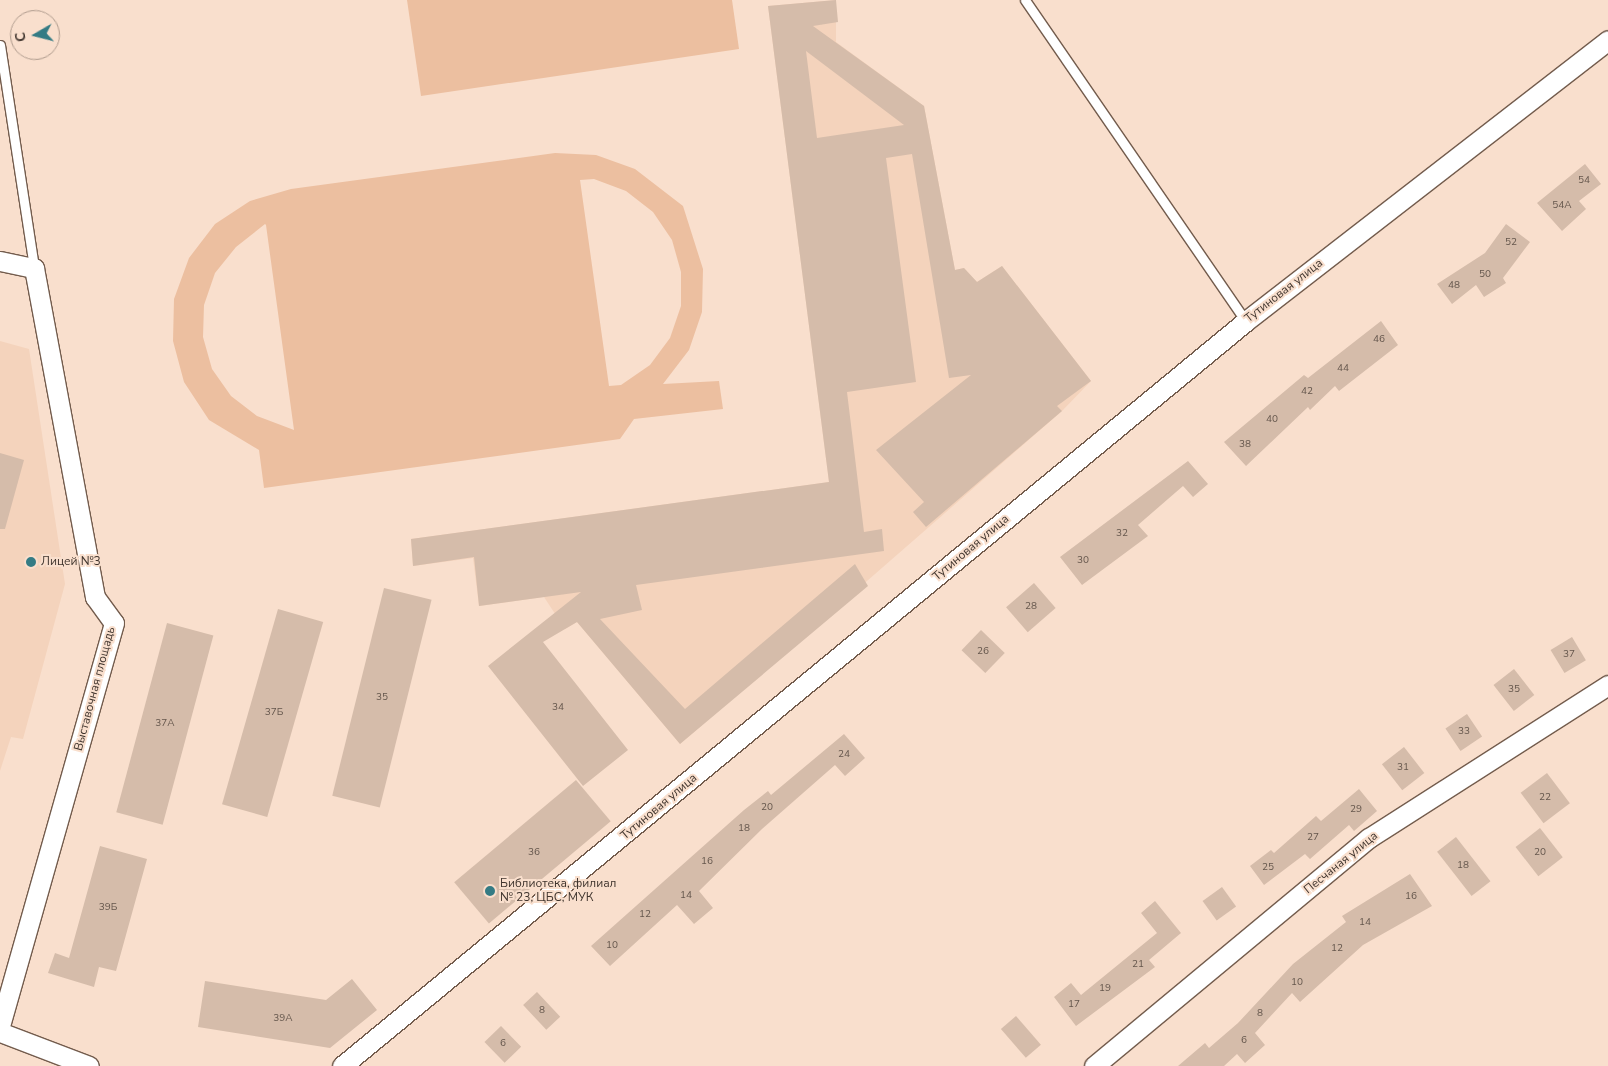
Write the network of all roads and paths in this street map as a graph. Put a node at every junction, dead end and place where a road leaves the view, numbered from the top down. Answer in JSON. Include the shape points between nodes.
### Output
{"nodes":[{"id":1,"x":1025,"y":0,"type":"edge"},
{"id":2,"x":1608,"y":40,"type":"edge"},
{"id":3,"x":0,"y":45,"type":"edge"},
{"id":4,"x":0,"y":261,"type":"edge"},
{"id":5,"x":34,"y":268,"type":"junction"},
{"id":6,"x":1246,"y":321,"type":"junction"},
{"id":7,"x":1608,"y":685,"type":"edge"},
{"id":8,"x":0,"y":1025,"type":"edge"},
{"id":9,"x":0,"y":1032,"type":"edge"},
{"id":10,"x":89,"y":1066,"type":"edge"},
{"id":11,"x":342,"y":1066,"type":"edge"},
{"id":12,"x":1094,"y":1066,"type":"edge"}],
"edges":[{"from":1,"to":6,"type":"lane"},
{"from":2,"to":6,"type":"street","name":"Тутиновая улица"},
{"from":3,"to":5,"type":"lane"},
{"from":4,"to":5,"type":"street"},
{"from":5,"to":8,"type":"street","name":"Выставочная площадь","via":[[95,597],[114,623]]},
{"from":6,"to":11,"type":"street","name":"Тутиновая улица"},
{"from":7,"to":12,"type":"street","name":"Песчаная улица","via":[[1369,838]]},
{"from":9,"to":10,"type":"street"}]}
